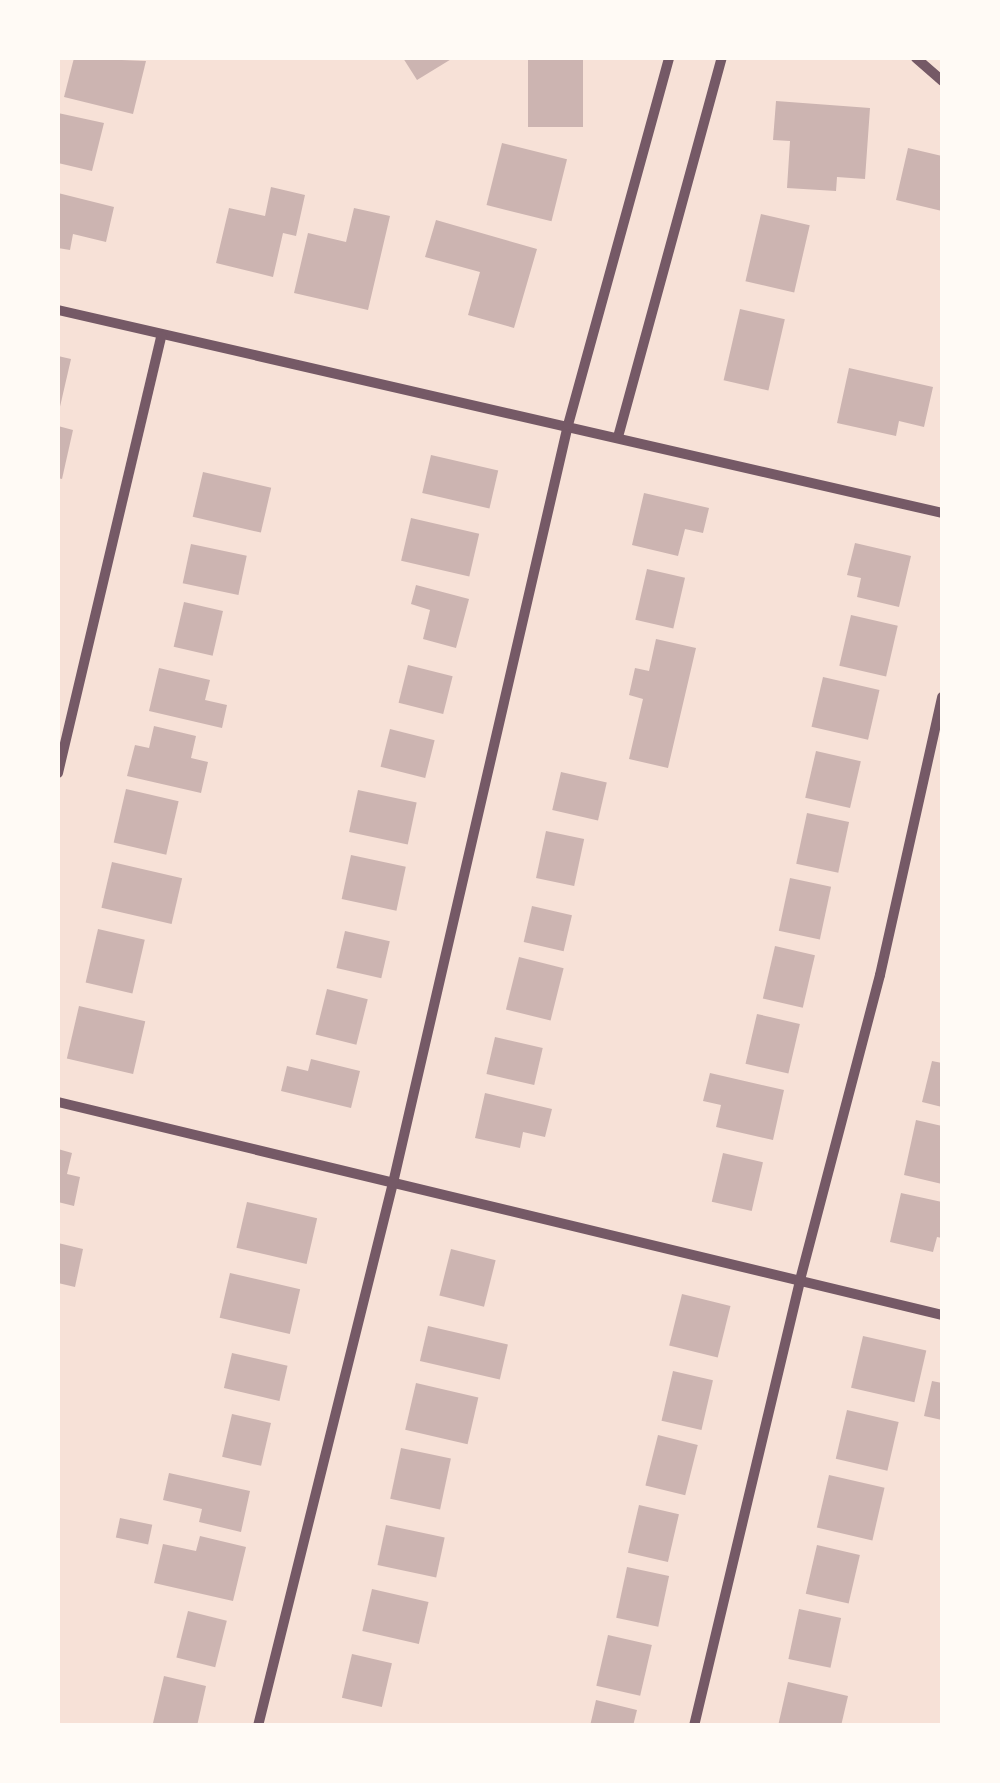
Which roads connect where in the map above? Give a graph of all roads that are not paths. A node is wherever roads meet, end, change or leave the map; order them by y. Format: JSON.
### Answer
{"nodes":[{"id":1,"x":669,"y":58,"type":"edge"},
{"id":2,"x":722,"y":58,"type":"edge"},
{"id":3,"x":916,"y":58,"type":"edge"},
{"id":4,"x":942,"y":82,"type":"edge"},
{"id":5,"x":58,"y":310,"type":"edge"},
{"id":6,"x":162,"y":336,"type":"junction"},
{"id":7,"x":568,"y":425,"type":"junction"},
{"id":8,"x":618,"y":437,"type":"junction"},
{"id":9,"x":942,"y":513,"type":"edge"},
{"id":10,"x":942,"y":697,"type":"edge"},
{"id":11,"x":58,"y":773,"type":"edge"},
{"id":12,"x":58,"y":1102,"type":"edge"},
{"id":13,"x":393,"y":1183,"type":"junction"},
{"id":14,"x":800,"y":1280,"type":"junction"},
{"id":15,"x":942,"y":1315,"type":"edge"},
{"id":16,"x":258,"y":1726,"type":"edge"},
{"id":17,"x":694,"y":1726,"type":"edge"}],
"edges":[{"from":1,"to":7,"type":"street"},
{"from":2,"to":8,"type":"street"},
{"from":3,"to":4,"type":"street"},
{"from":5,"to":6,"type":"street"},
{"from":6,"to":7,"type":"street"},
{"from":6,"to":11,"type":"street"},
{"from":7,"to":8,"type":"street"},
{"from":7,"to":13,"type":"street"},
{"from":8,"to":9,"type":"street"},
{"from":10,"to":14,"type":"street"},
{"from":12,"to":13,"type":"street"},
{"from":13,"to":14,"type":"street"},
{"from":13,"to":16,"type":"street"},
{"from":14,"to":15,"type":"street"},
{"from":14,"to":17,"type":"street"}]}
